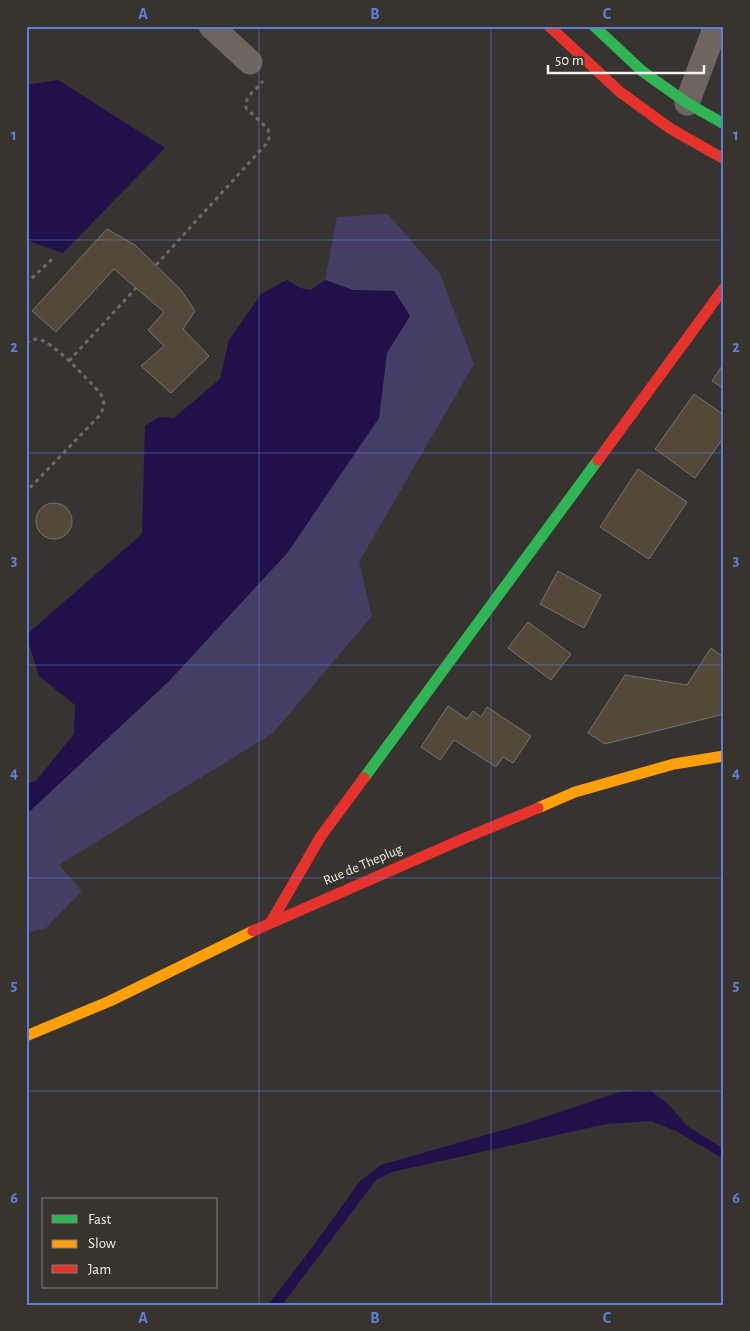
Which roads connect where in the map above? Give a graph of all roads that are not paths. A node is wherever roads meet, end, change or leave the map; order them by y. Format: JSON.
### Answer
{"nodes":[{"id":1,"x":210,"y":26,"type":"edge"},
{"id":2,"x":549,"y":26,"type":"edge"},
{"id":3,"x":594,"y":26,"type":"edge"},
{"id":4,"x":716,"y":26,"type":"edge"},
{"id":5,"x":250,"y":62,"type":"road end"},
{"id":6,"x":687,"y":103,"type":"junction"},
{"id":7,"x":724,"y":124,"type":"edge"},
{"id":8,"x":724,"y":158,"type":"edge"},
{"id":9,"x":724,"y":288,"type":"edge"},
{"id":10,"x":724,"y":756,"type":"edge"},
{"id":11,"x":271,"y":922,"type":"junction"},
{"id":12,"x":26,"y":1036,"type":"edge"}],
"edges":[{"from":1,"to":5,"type":"street"},
{"from":2,"to":8,"type":"street"},
{"from":3,"to":6,"type":"street"},
{"from":4,"to":6,"type":"street"},
{"from":6,"to":7,"type":"street"},
{"from":9,"to":11,"type":"street"},
{"from":10,"to":11,"type":"street","name":"Rue de Theplug"},
{"from":11,"to":12,"type":"street","name":"Rue de Theplug"}]}
